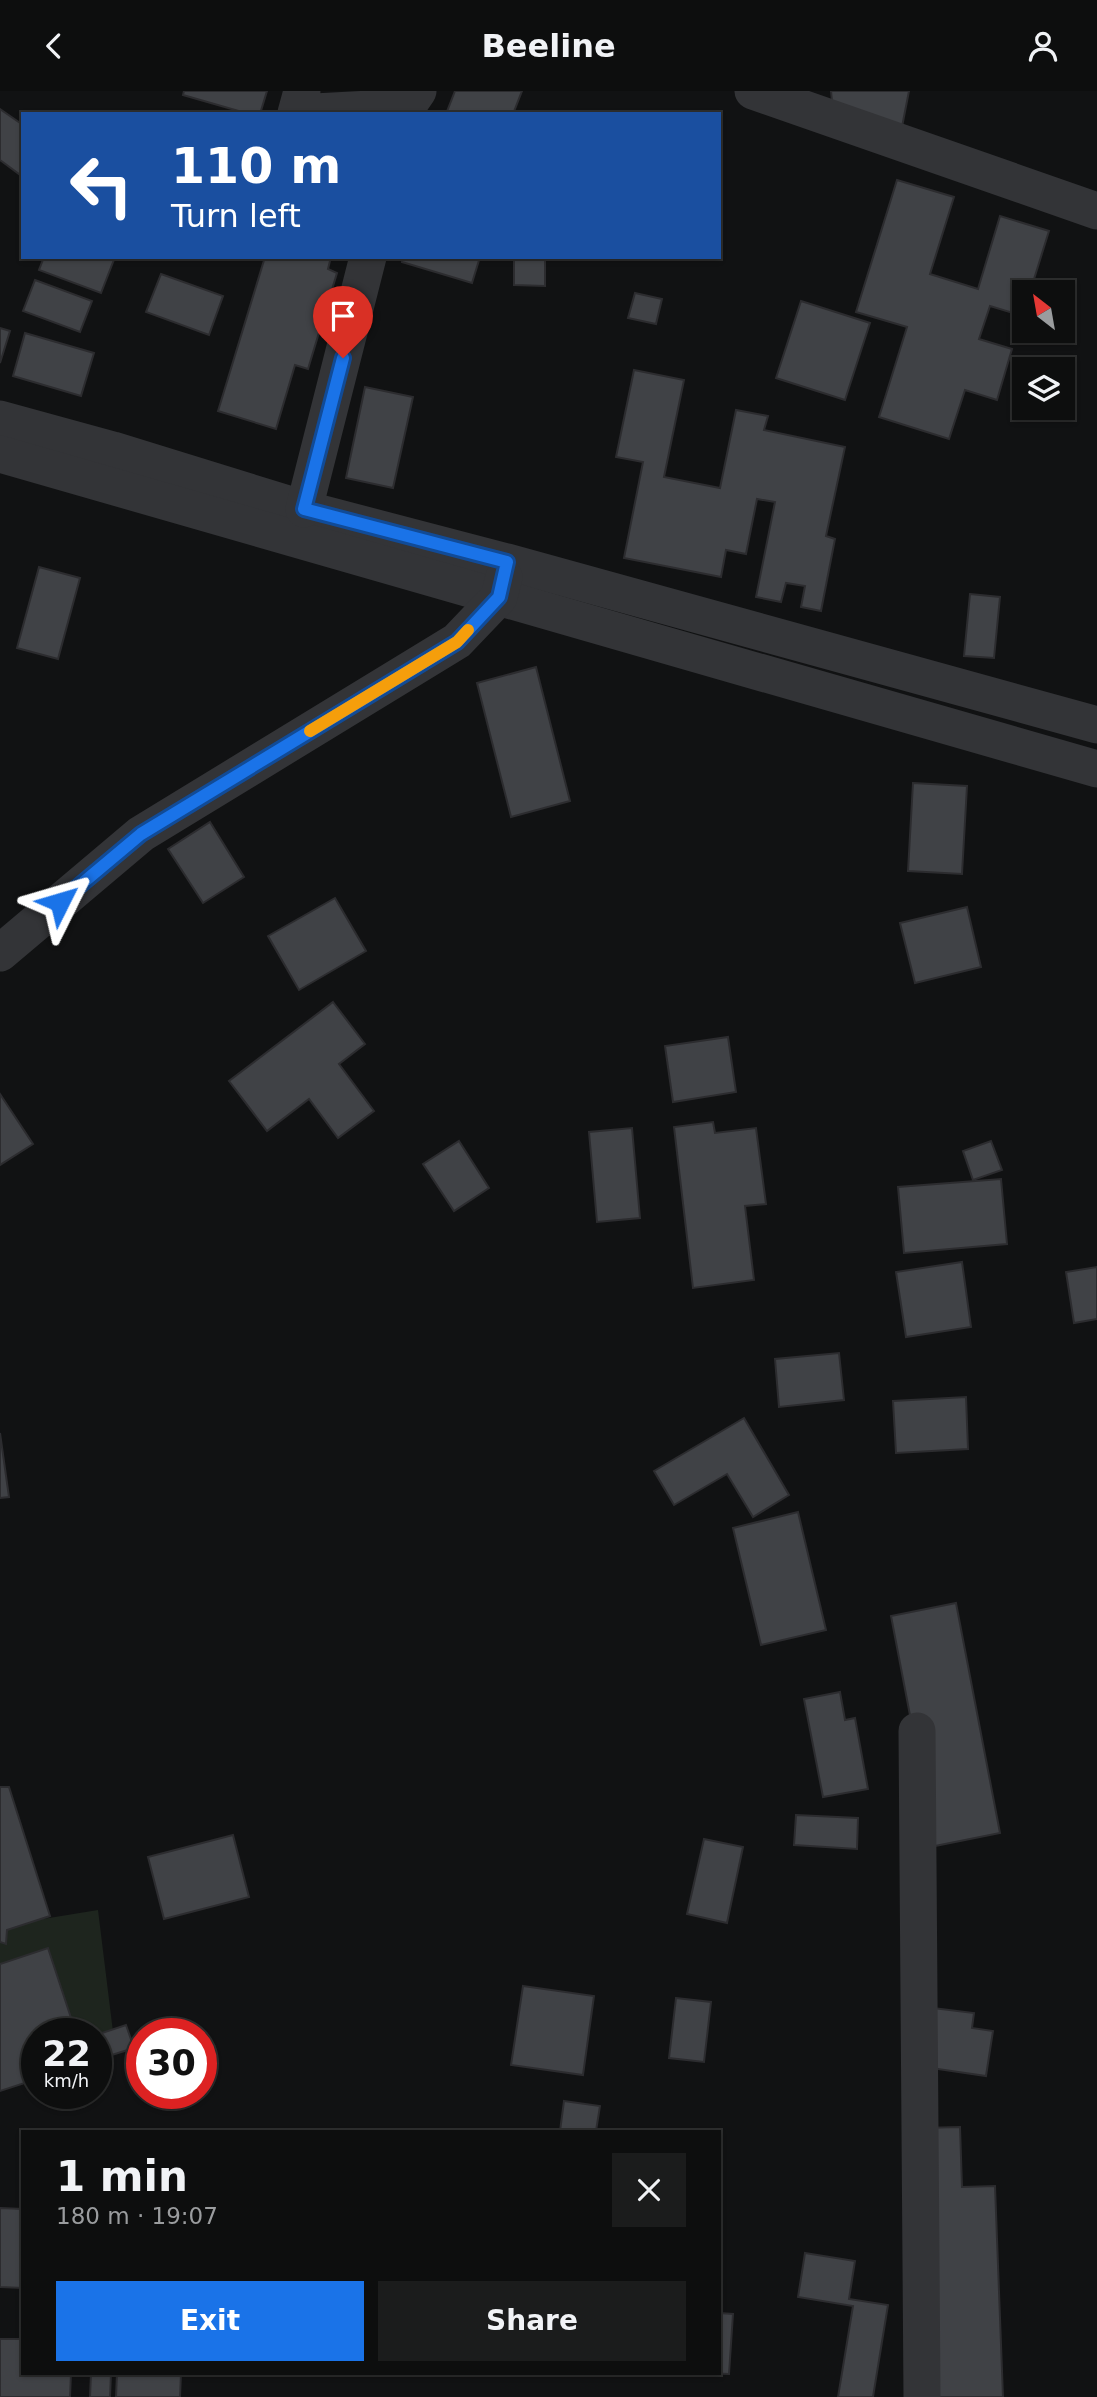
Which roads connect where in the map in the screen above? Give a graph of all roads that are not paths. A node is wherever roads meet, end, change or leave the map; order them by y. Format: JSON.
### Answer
{"nodes":[{"id":1,"x":302,"y":91,"type":"edge"},
{"id":2,"x":753,"y":91,"type":"edge"},
{"id":3,"x":410,"y":104,"type":"edge"},
{"id":4,"x":296,"y":112,"type":"edge"},
{"id":5,"x":309,"y":112,"type":"edge"},
{"id":6,"x":1097,"y":211,"type":"edge"},
{"id":7,"x":367,"y":259,"type":"edge"},
{"id":8,"x":0,"y":419,"type":"edge"},
{"id":9,"x":0,"y":454,"type":"edge"},
{"id":10,"x":304,"y":509,"type":"junction"},
{"id":11,"x":503,"y":579,"type":"junction"},
{"id":12,"x":1097,"y":725,"type":"edge"},
{"id":13,"x":1097,"y":769,"type":"edge"},
{"id":14,"x":0,"y":953,"type":"edge"},
{"id":15,"x":917,"y":1731,"type":"dead end"},
{"id":16,"x":922,"y":2397,"type":"edge"}],
"edges":[{"from":1,"to":4,"type":"street"},
{"from":2,"to":6,"type":"street"},
{"from":3,"to":5,"type":"street"},
{"from":7,"to":10,"type":"street"},
{"from":8,"to":10,"type":"street"},
{"from":9,"to":11,"type":"street"},
{"from":10,"to":11,"type":"street"},
{"from":11,"to":12,"type":"street"},
{"from":11,"to":13,"type":"street"},
{"from":11,"to":14,"type":"street"},
{"from":15,"to":16,"type":"street"}]}
